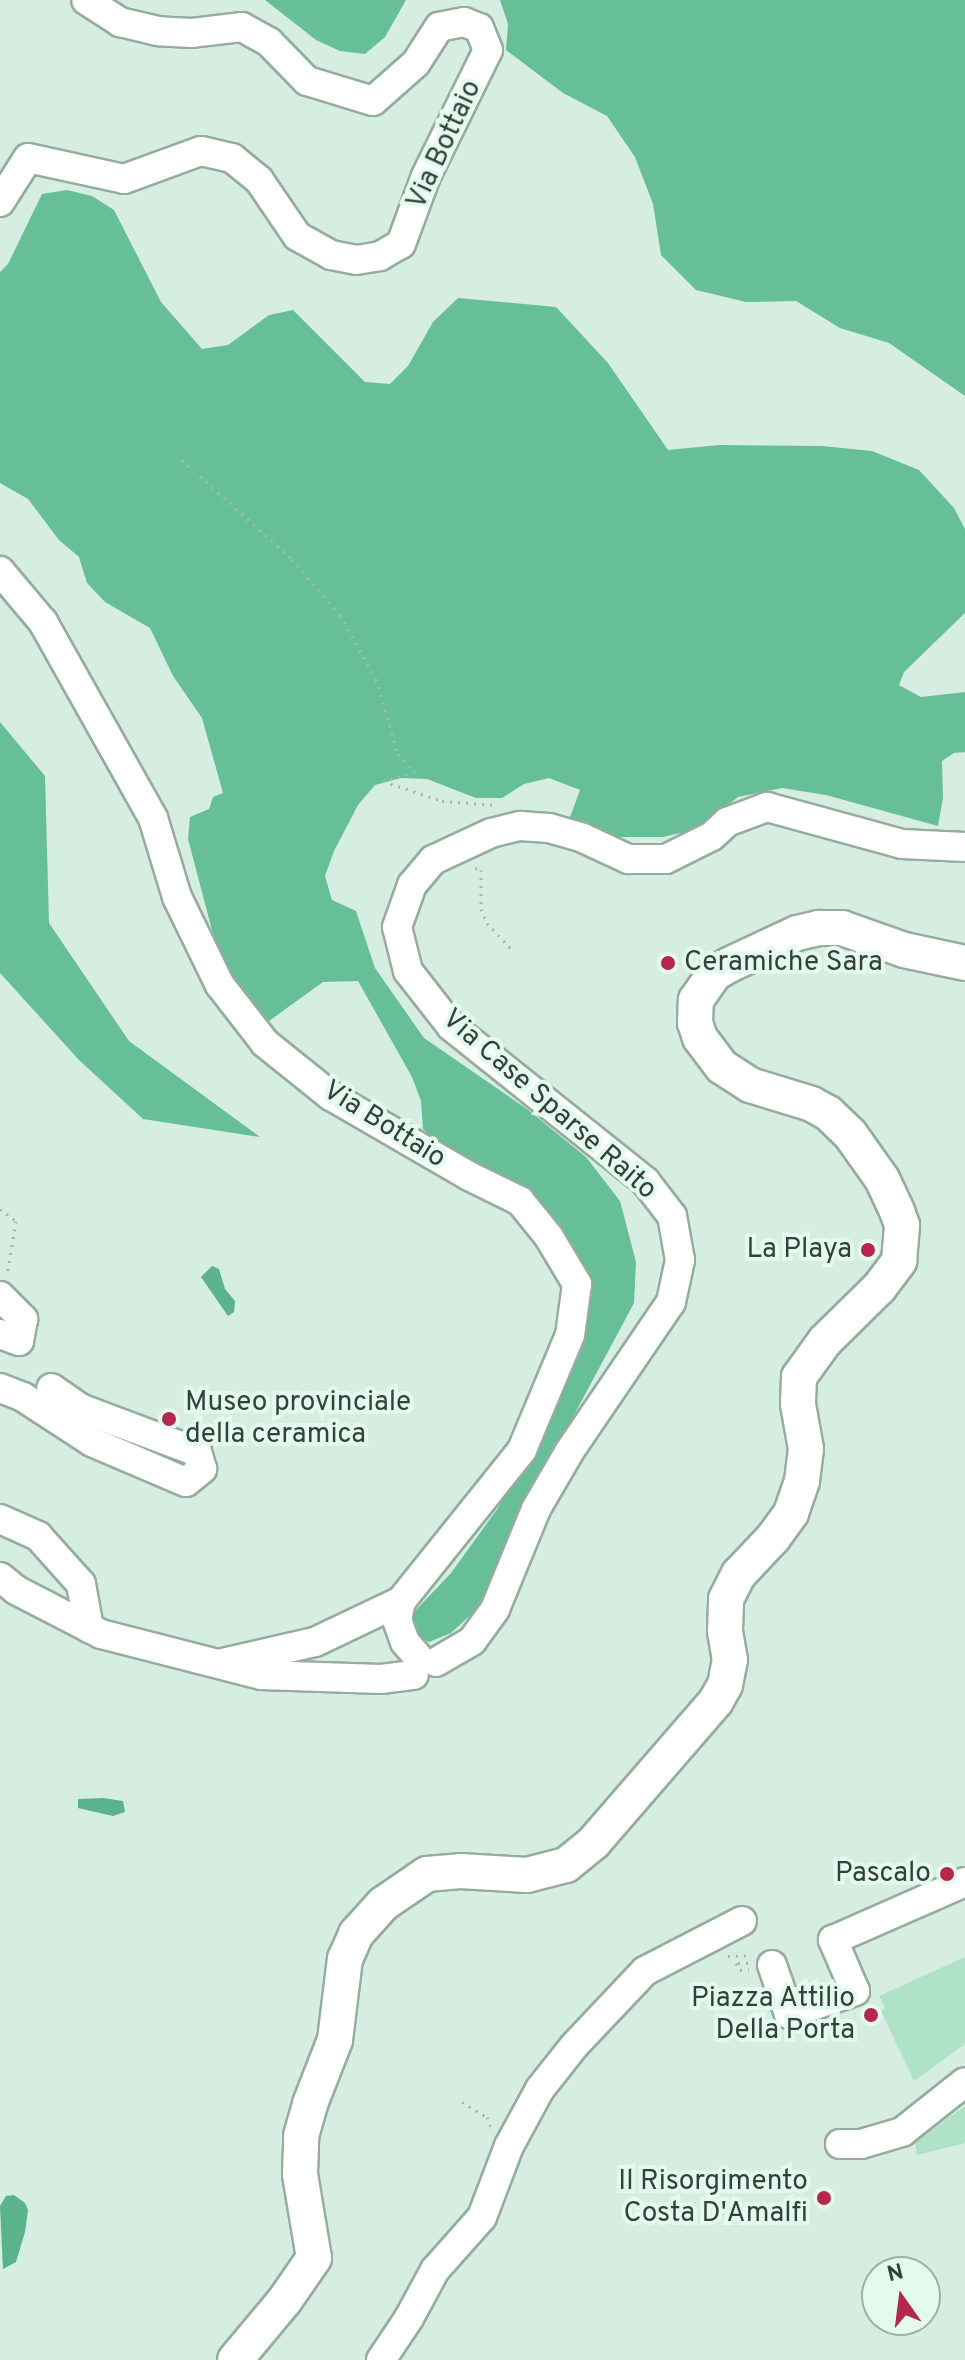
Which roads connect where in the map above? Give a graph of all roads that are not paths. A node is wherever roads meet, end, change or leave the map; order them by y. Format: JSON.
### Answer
{"nodes":[{"id":1,"x":86,"y":0,"type":"edge"},
{"id":2,"x":0,"y":202,"type":"edge"},
{"id":3,"x":0,"y":571,"type":"edge"},
{"id":4,"x":965,"y":847,"type":"edge"},
{"id":5,"x":965,"y":963,"type":"edge"},
{"id":6,"x":0,"y":1296,"type":"edge"},
{"id":7,"x":0,"y":1334,"type":"edge"},
{"id":8,"x":0,"y":1388,"type":"edge"},
{"id":9,"x":51,"y":1388,"type":"dead end"},
{"id":10,"x":0,"y":1519,"type":"edge"},
{"id":11,"x":0,"y":1577,"type":"edge"},
{"id":12,"x":401,"y":1601,"type":"junction"},
{"id":13,"x":89,"y":1628,"type":"junction"},
{"id":14,"x":223,"y":1663,"type":"junction"},
{"id":15,"x":423,"y":1665,"type":"junction"},
{"id":16,"x":965,"y":1882,"type":"edge"},
{"id":17,"x":742,"y":1921,"type":"dead end"},
{"id":18,"x":772,"y":1965,"type":"road end"},
{"id":19,"x":965,"y":2082,"type":"edge"},
{"id":20,"x":840,"y":2144,"type":"dead end"},
{"id":21,"x":235,"y":2360,"type":"edge"},
{"id":22,"x":381,"y":2360,"type":"edge"}],
"edges":[{"from":1,"to":2,"type":"street","name":"Via Bottaio"},
{"from":3,"to":12,"type":"street","name":"Via Bottaio"},
{"from":4,"to":15,"type":"street","name":"Via Case Sparse Raito"},
{"from":5,"to":21,"type":"main road"},
{"from":6,"to":7,"type":"street"},
{"from":8,"to":9,"type":"street"},
{"from":10,"to":13,"type":"street"},
{"from":11,"to":13,"type":"street","name":"Via Case Sparse Raito"},
{"from":12,"to":14,"type":"street"},
{"from":12,"to":15,"type":"street"},
{"from":13,"to":14,"type":"street","name":"Via Case Sparse Raito"},
{"from":14,"to":15,"type":"street","name":"Via Case Sparse Raito"},
{"from":16,"to":18,"type":"street"},
{"from":17,"to":22,"type":"street"},
{"from":19,"to":20,"type":"street"}]}
